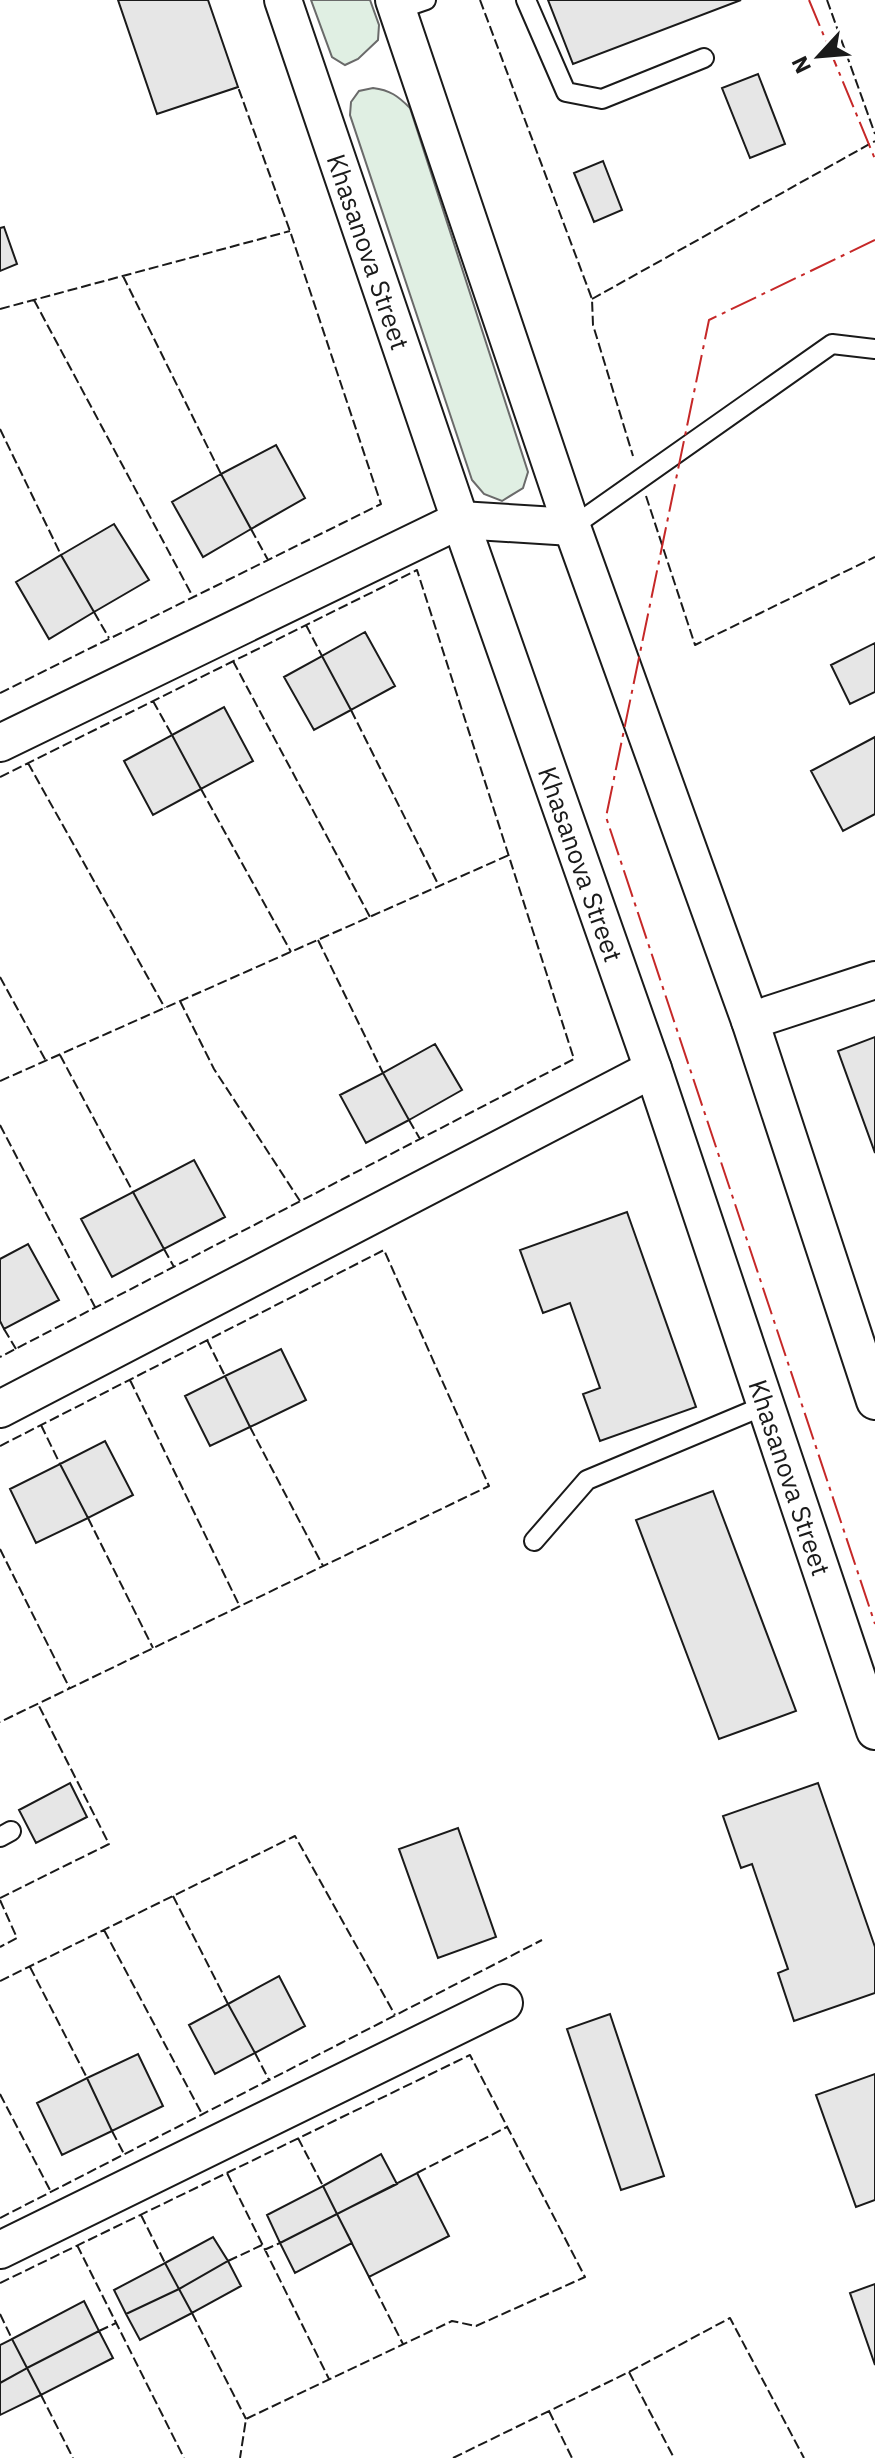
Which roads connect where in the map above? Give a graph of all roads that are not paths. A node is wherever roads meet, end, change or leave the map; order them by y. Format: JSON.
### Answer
{"nodes":[{"id":1,"x":283,"y":0,"type":"edge"},
{"id":2,"x":526,"y":0,"type":"edge"},
{"id":3,"x":406,"y":3,"type":"edge"},
{"id":4,"x":704,"y":58,"type":"dead end"},
{"id":5,"x":875,"y":349,"type":"edge"},
{"id":6,"x":460,"y":520,"type":"junction"},
{"id":7,"x":572,"y":527,"type":"junction"},
{"id":8,"x":0,"y":743,"type":"edge"},
{"id":9,"x":875,"y":980,"type":"edge"},
{"id":10,"x":750,"y":1021,"type":"junction"},
{"id":11,"x":653,"y":1069,"type":"junction"},
{"id":12,"x":875,"y":1401,"type":"edge"},
{"id":13,"x":766,"y":1405,"type":"junction"},
{"id":14,"x":0,"y":1409,"type":"edge"},
{"id":15,"x":534,"y":1541,"type":"dead end"},
{"id":16,"x":875,"y":1731,"type":"edge"},
{"id":17,"x":504,"y":2003,"type":"dead end"},
{"id":18,"x":0,"y":2250,"type":"edge"}],
"edges":[{"from":1,"to":6,"type":"street","name":"Khasanova Street"},
{"from":2,"to":4,"type":"lane"},
{"from":3,"to":7,"type":"street"},
{"from":5,"to":7,"type":"lane"},
{"from":6,"to":7,"type":"street"},
{"from":6,"to":8,"type":"street"},
{"from":6,"to":11,"type":"street","name":"Khasanova Street"},
{"from":7,"to":10,"type":"street"},
{"from":9,"to":10,"type":"street"},
{"from":10,"to":12,"type":"street"},
{"from":11,"to":13,"type":"street","name":"Khasanova Street"},
{"from":11,"to":14,"type":"street"},
{"from":13,"to":15,"type":"lane"},
{"from":13,"to":16,"type":"street","name":"Khasanova Street"},
{"from":17,"to":18,"type":"street"}]}
